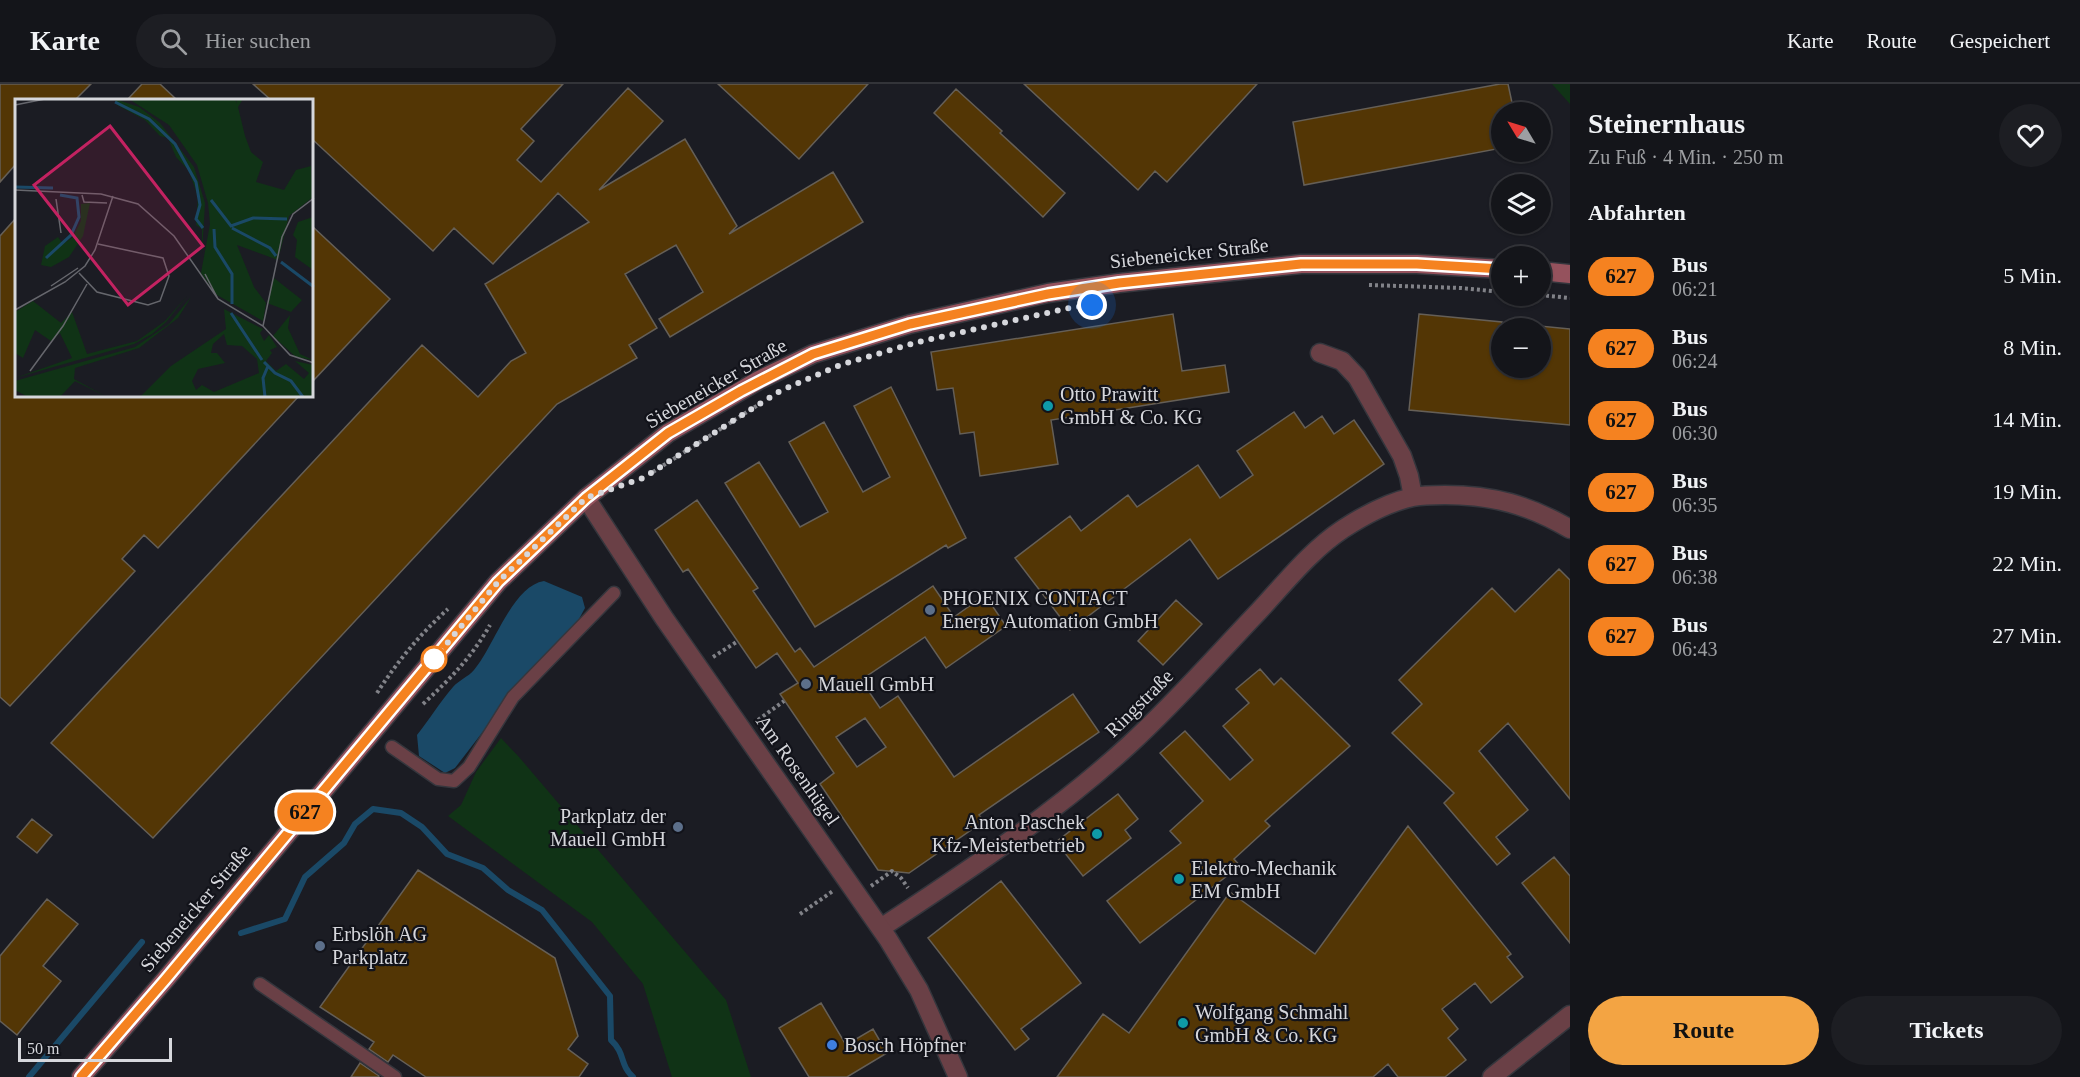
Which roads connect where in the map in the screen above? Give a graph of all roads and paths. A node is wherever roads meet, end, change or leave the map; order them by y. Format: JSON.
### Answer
{"nodes":[{"id":1,"x":1491,"y":268,"type":"edge"},
{"id":2,"x":1551,"y":272,"type":"edge"},
{"id":3,"x":1570,"y":274,"type":"edge"},
{"id":4,"x":1359,"y":285,"type":"dead end"},
{"id":5,"x":1491,"y":291,"type":"edge"},
{"id":6,"x":1551,"y":296,"type":"edge"},
{"id":7,"x":1570,"y":298,"type":"edge"},
{"id":8,"x":1320,"y":353,"type":"dead end"},
{"id":9,"x":761,"y":403,"type":"dead end"},
{"id":10,"x":643,"y":478,"type":"dead end"},
{"id":11,"x":1413,"y":497,"type":"junction"},
{"id":12,"x":586,"y":498,"type":"junction"},
{"id":13,"x":1570,"y":529,"type":"edge"},
{"id":14,"x":614,"y":593,"type":"dead end"},
{"id":15,"x":450,"y":608,"type":"dead end"},
{"id":16,"x":490,"y":625,"type":"dead end"},
{"id":17,"x":738,"y":641,"type":"dead end"},
{"id":18,"x":699,"y":667,"type":"junction"},
{"id":19,"x":376,"y":693,"type":"dead end"},
{"id":20,"x":784,"y":701,"type":"dead end"},
{"id":21,"x":416,"y":712,"type":"dead end"},
{"id":22,"x":743,"y":730,"type":"junction"},
{"id":23,"x":392,"y":747,"type":"dead end"},
{"id":24,"x":847,"y":881,"type":"junction"},
{"id":25,"x":858,"y":896,"type":"junction"},
{"id":26,"x":918,"y":904,"type":"junction"},
{"id":27,"x":800,"y":914,"type":"dead end"},
{"id":28,"x":881,"y":928,"type":"junction"},
{"id":29,"x":260,"y":984,"type":"dead end"},
{"id":30,"x":1570,"y":1015,"type":"edge"},
{"id":31,"x":81,"y":1077,"type":"edge"},
{"id":32,"x":395,"y":1077,"type":"edge"},
{"id":33,"x":958,"y":1077,"type":"edge"},
{"id":34,"x":1492,"y":1077,"type":"edge"}],
"edges":[{"from":1,"to":12,"type":"main road","name":"Siebeneicker Straße"},
{"from":2,"to":3,"type":"main road"},
{"from":4,"to":5,"type":"path"},
{"from":6,"to":7,"type":"path"},
{"from":8,"to":11,"type":"street"},
{"from":9,"to":10,"type":"path"},
{"from":11,"to":13,"type":"street","name":"Ringstraße"},
{"from":11,"to":26,"type":"street","name":"Ringstraße"},
{"from":12,"to":18,"type":"street","name":"Am Rosenhügel"},
{"from":12,"to":31,"type":"main road","name":"Siebeneicker Straße"},
{"from":14,"to":23,"type":"lane"},
{"from":15,"to":19,"type":"path"},
{"from":16,"to":21,"type":"path"},
{"from":17,"to":18,"type":"path"},
{"from":18,"to":22,"type":"street","name":"Am Rosenhügel"},
{"from":20,"to":22,"type":"path"},
{"from":22,"to":24,"type":"street","name":"Am Rosenhügel"},
{"from":24,"to":25,"type":"street","name":"Am Rosenhügel"},
{"from":24,"to":27,"type":"path"},
{"from":25,"to":26,"type":"path"},
{"from":25,"to":28,"type":"street","name":"Am Rosenhügel"},
{"from":26,"to":28,"type":"street","name":"Ringstraße"},
{"from":28,"to":33,"type":"street","name":"Am Rosenhügel"},
{"from":29,"to":32,"type":"lane"},
{"from":30,"to":34,"type":"street"}]}
